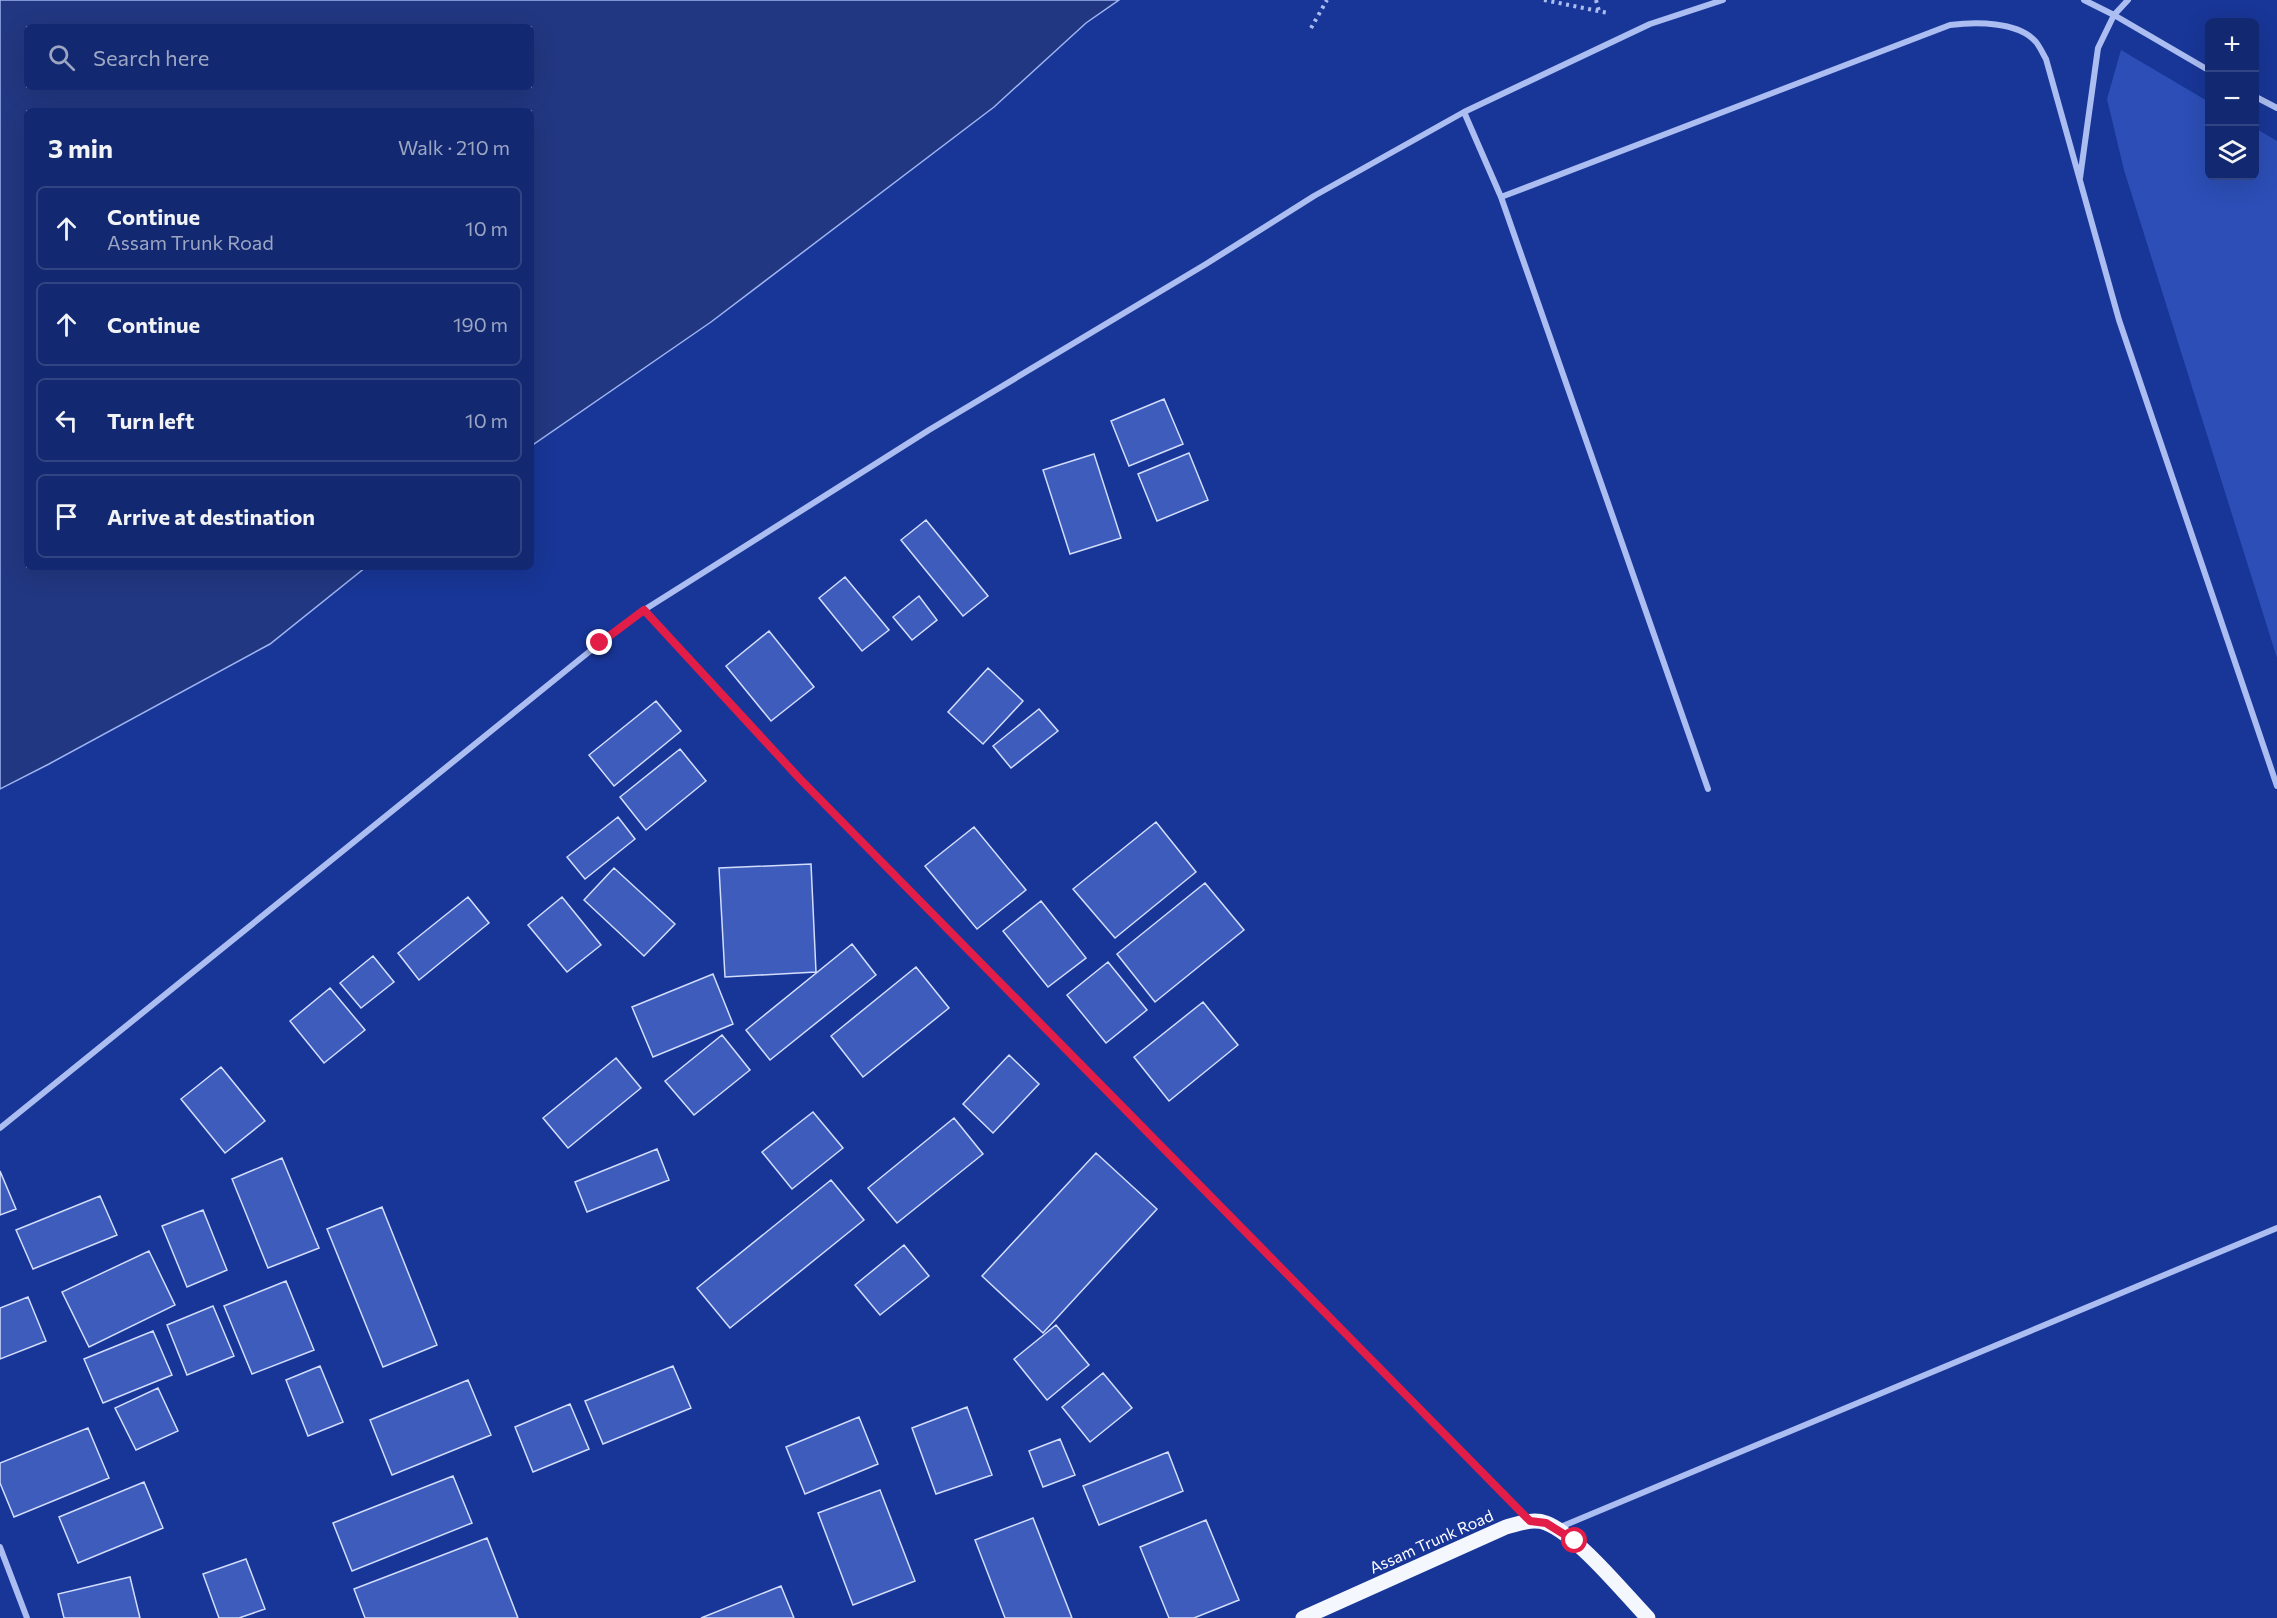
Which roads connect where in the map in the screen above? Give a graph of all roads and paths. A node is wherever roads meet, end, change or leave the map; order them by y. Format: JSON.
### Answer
{"nodes":[{"id":1,"x":1327,"y":0,"type":"edge"},
{"id":2,"x":1544,"y":0,"type":"edge"},
{"id":3,"x":1596,"y":0,"type":"edge"},
{"id":4,"x":1723,"y":0,"type":"edge"},
{"id":5,"x":2084,"y":0,"type":"edge"},
{"id":6,"x":2128,"y":0,"type":"edge"},
{"id":7,"x":1599,"y":11,"type":"junction"},
{"id":8,"x":2114,"y":15,"type":"junction"},
{"id":9,"x":1650,"y":24,"type":"junction"},
{"id":10,"x":1311,"y":28,"type":"dead end"},
{"id":11,"x":2205,"y":68,"type":"edge"},
{"id":12,"x":2259,"y":99,"type":"edge"},
{"id":13,"x":2277,"y":108,"type":"edge"},
{"id":14,"x":1464,"y":112,"type":"junction"},
{"id":15,"x":2079,"y":182,"type":"junction"},
{"id":16,"x":1501,"y":197,"type":"junction"},
{"id":17,"x":644,"y":610,"type":"junction"},
{"id":18,"x":2277,"y":786,"type":"edge"},
{"id":19,"x":1708,"y":789,"type":"dead end"},
{"id":20,"x":0,"y":1128,"type":"edge"},
{"id":21,"x":2277,"y":1228,"type":"edge"},
{"id":22,"x":1530,"y":1521,"type":"junction"},
{"id":23,"x":1557,"y":1529,"type":"junction"},
{"id":24,"x":0,"y":1547,"type":"edge"},
{"id":25,"x":27,"y":1618,"type":"edge"},
{"id":26,"x":1303,"y":1618,"type":"edge"},
{"id":27,"x":1648,"y":1618,"type":"edge"}],
"edges":[{"from":1,"to":10,"type":"path"},
{"from":2,"to":7,"type":"path"},
{"from":3,"to":7,"type":"path"},
{"from":4,"to":9,"type":"street"},
{"from":5,"to":8,"type":"street"},
{"from":6,"to":8,"type":"street"},
{"from":7,"to":9,"type":"path"},
{"from":8,"to":11,"type":"street"},
{"from":8,"to":15,"type":"street"},
{"from":9,"to":14,"type":"street"},
{"from":12,"to":13,"type":"street"},
{"from":14,"to":16,"type":"street"},
{"from":14,"to":17,"type":"street"},
{"from":15,"to":16,"type":"street"},
{"from":15,"to":18,"type":"street"},
{"from":16,"to":19,"type":"street"},
{"from":17,"to":20,"type":"street"},
{"from":17,"to":22,"type":"street"},
{"from":21,"to":23,"type":"street"},
{"from":22,"to":23,"type":"main road"},
{"from":22,"to":26,"type":"main road","name":"Assam Trunk Road"},
{"from":23,"to":27,"type":"main road"},
{"from":24,"to":25,"type":"street"}]}
